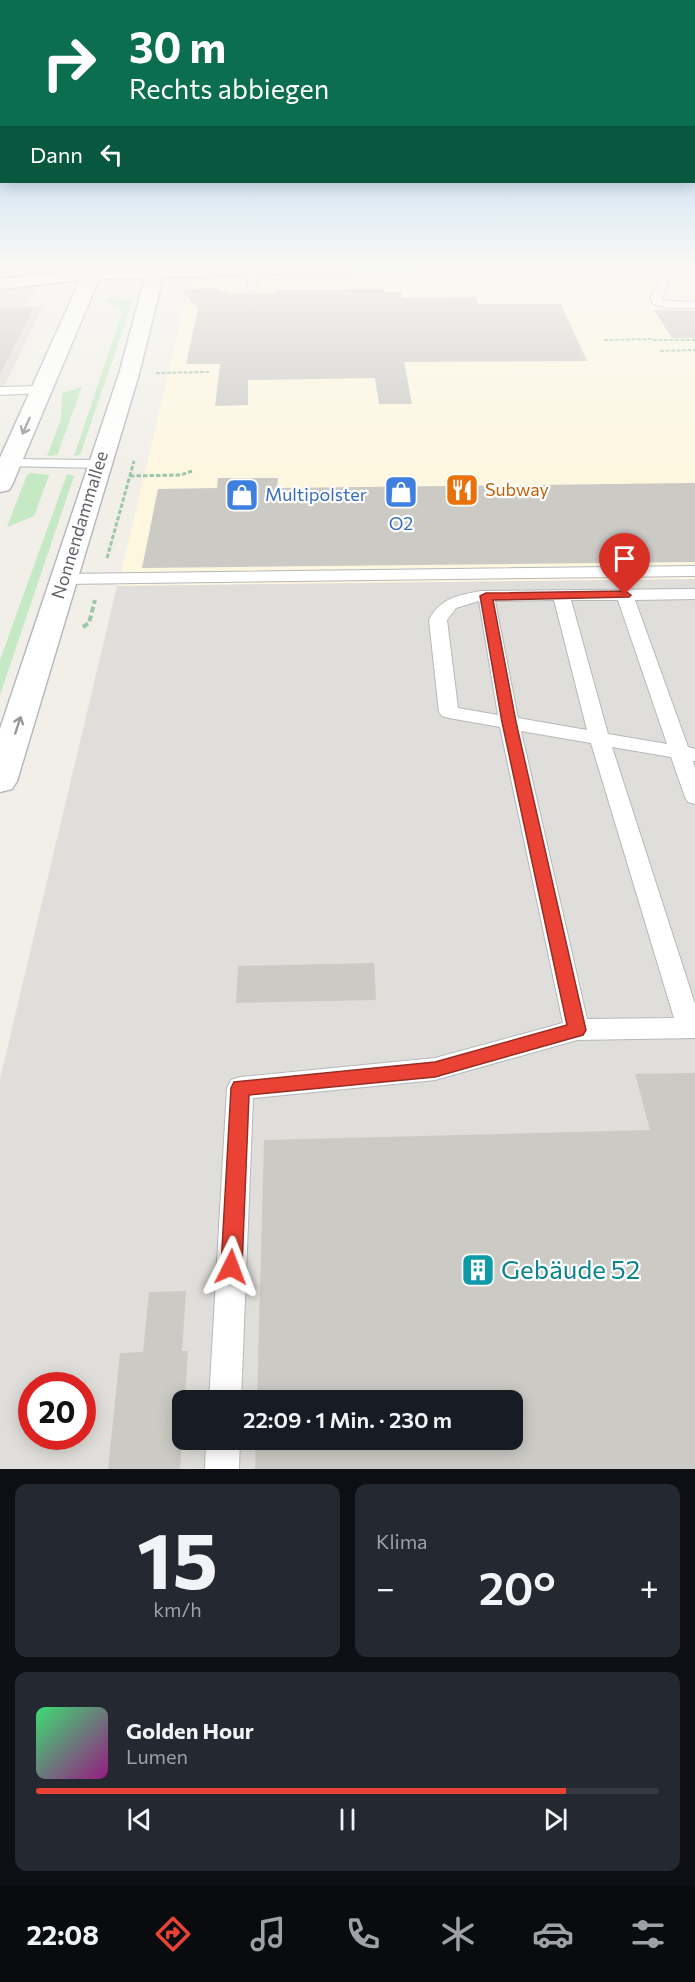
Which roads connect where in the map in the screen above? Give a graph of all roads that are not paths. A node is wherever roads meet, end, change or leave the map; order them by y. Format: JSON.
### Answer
{"nodes":[{"id":1,"x":65,"y":336,"type":"edge"},
{"id":2,"x":131,"y":336,"type":"edge"},
{"id":3,"x":41,"y":390,"type":"junction"},
{"id":4,"x":0,"y":391,"type":"edge"},
{"id":5,"x":10,"y":463,"type":"junction"},
{"id":6,"x":99,"y":464,"type":"junction"},
{"id":7,"x":0,"y":485,"type":"edge"},
{"id":8,"x":695,"y":571,"type":"edge"},
{"id":9,"x":64,"y":579,"type":"junction"},
{"id":10,"x":695,"y":594,"type":"edge"},
{"id":11,"x":625,"y":595,"type":"junction"},
{"id":12,"x":486,"y":596,"type":"junction"},
{"id":13,"x":561,"y":596,"type":"junction"},
{"id":14,"x":509,"y":722,"type":"junction"},
{"id":15,"x":599,"y":738,"type":"junction"},
{"id":16,"x":687,"y":754,"type":"edge"},
{"id":17,"x":0,"y":781,"type":"edge"},
{"id":18,"x":695,"y":797,"type":"edge"},
{"id":19,"x":693,"y":1028,"type":"edge"},
{"id":20,"x":577,"y":1030,"type":"junction"},
{"id":21,"x":226,"y":1390,"type":"edge"},
{"id":22,"x":223,"y":1450,"type":"edge"},
{"id":23,"x":222,"y":1469,"type":"edge"}],
"edges":[{"from":1,"to":3,"type":"main road"},
{"from":2,"to":6,"type":"main road","name":"Nonnendammallee"},
{"from":3,"to":4,"type":"lane"},
{"from":3,"to":5,"type":"main road","one_way":true},
{"from":5,"to":6,"type":"lane"},
{"from":5,"to":7,"type":"main road"},
{"from":6,"to":9,"type":"main road","name":"Nonnendammallee"},
{"from":8,"to":9,"type":"lane"},
{"from":17,"to":9,"type":"main road","name":"Nonnendammallee","one_way":true},
{"from":10,"to":11,"type":"lane"},
{"from":11,"to":13,"type":"lane"},
{"from":11,"to":16,"type":"lane"},
{"from":12,"to":13,"type":"lane"},
{"from":12,"to":14,"type":"lane"},
{"from":12,"to":14,"type":"lane"},
{"from":13,"to":15,"type":"lane"},
{"from":14,"to":15,"type":"lane"},
{"from":14,"to":20,"type":"lane"},
{"from":15,"to":16,"type":"lane"},
{"from":15,"to":19,"type":"lane"},
{"from":16,"to":18,"type":"lane"},
{"from":19,"to":20,"type":"lane"},
{"from":20,"to":21,"type":"lane"},
{"from":22,"to":23,"type":"lane"}]}
